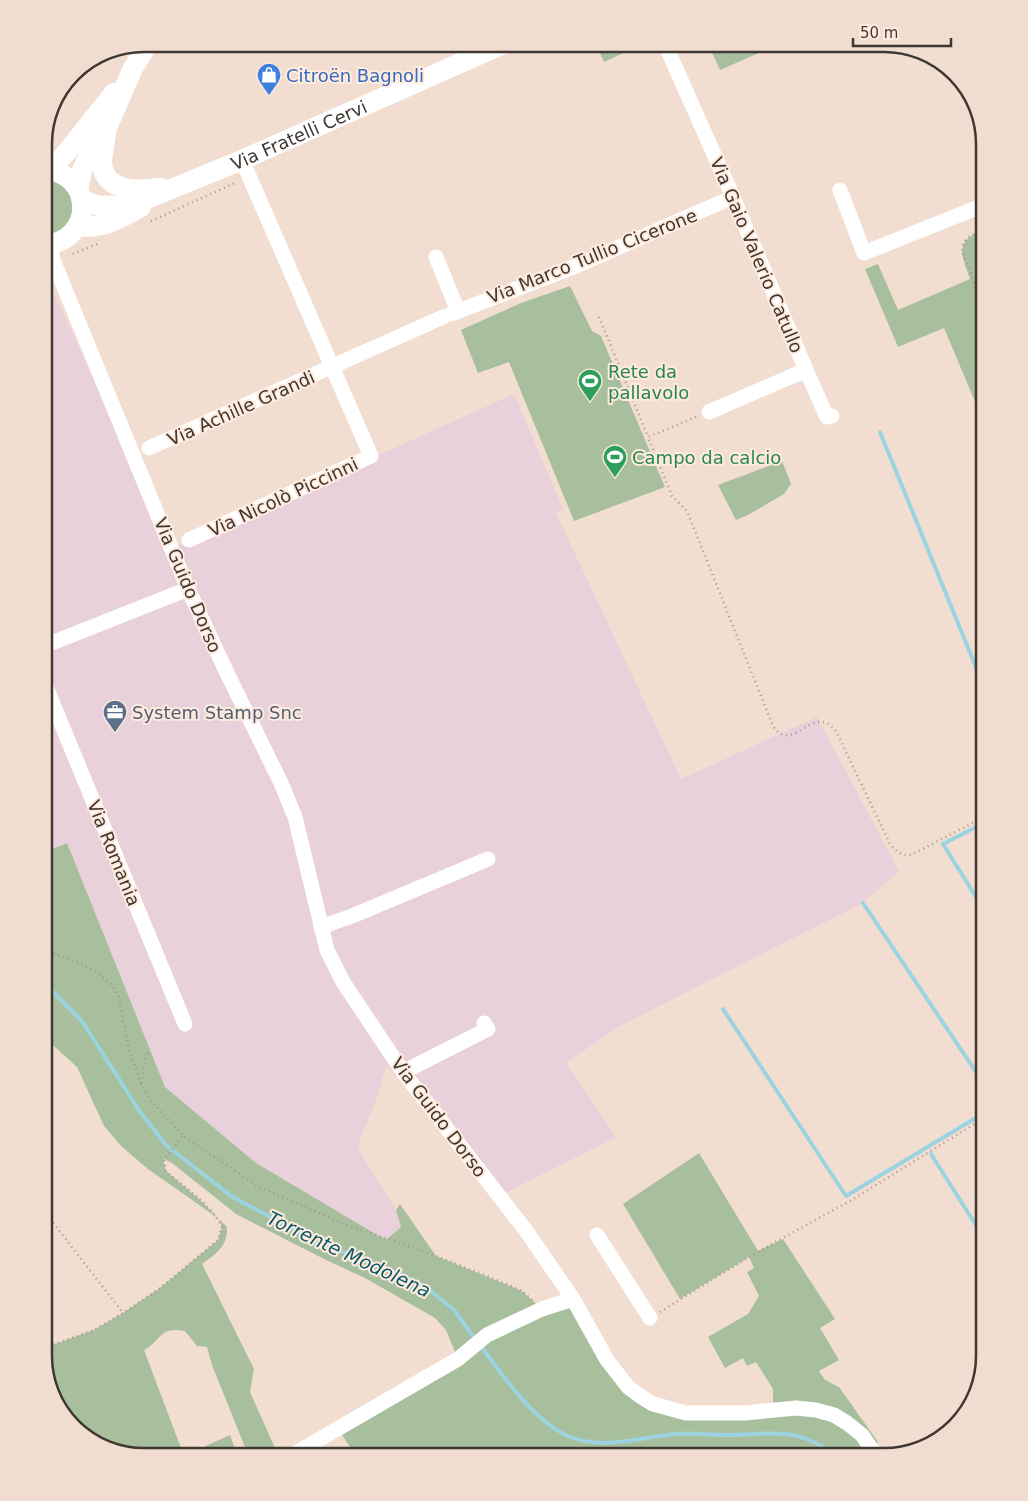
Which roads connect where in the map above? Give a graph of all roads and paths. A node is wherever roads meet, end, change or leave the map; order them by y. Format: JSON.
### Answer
{"nodes":[{"id":1,"x":143,"y":52,"type":"edge"},
{"id":2,"x":484,"y":52,"type":"edge"},
{"id":3,"x":668,"y":53,"type":"edge"},
{"id":4,"x":133,"y":68,"type":"junction"},
{"id":5,"x":107,"y":128,"type":"junction"},
{"id":6,"x":242,"y":160,"type":"junction"},
{"id":7,"x":53,"y":165,"type":"edge"},
{"id":8,"x":53,"y":172,"type":"edge"},
{"id":9,"x":176,"y":186,"type":"junction"},
{"id":10,"x":840,"y":190,"type":"dead end"},
{"id":11,"x":80,"y":195,"type":"junction"},
{"id":12,"x":734,"y":197,"type":"junction"},
{"id":13,"x":976,"y":208,"type":"edge"},
{"id":14,"x":78,"y":226,"type":"junction"},
{"id":15,"x":976,"y":232,"type":"edge"},
{"id":16,"x":53,"y":244,"type":"edge"},
{"id":17,"x":436,"y":257,"type":"dead end"},
{"id":18,"x":53,"y":260,"type":"edge"},
{"id":19,"x":976,"y":299,"type":"edge"},
{"id":20,"x":450,"y":314,"type":"junction"},
{"id":21,"x":598,"y":317,"type":"dead end"},
{"id":22,"x":333,"y":367,"type":"junction"},
{"id":23,"x":806,"y":370,"type":"junction"},
{"id":24,"x":709,"y":412,"type":"joint"},
{"id":25,"x":832,"y":416,"type":"dead end"},
{"id":26,"x":648,"y":437,"type":"junction"},
{"id":27,"x":149,"y":448,"type":"dead end"},
{"id":28,"x":188,"y":540,"type":"dead end"},
{"id":29,"x":188,"y":588,"type":"junction"},
{"id":30,"x":53,"y":643,"type":"edge"},
{"id":31,"x":53,"y":703,"type":"edge"},
{"id":32,"x":976,"y":821,"type":"edge"},
{"id":33,"x":488,"y":859,"type":"dead end"},
{"id":34,"x":321,"y":926,"type":"junction"},
{"id":35,"x":52,"y":953,"type":"edge"},
{"id":36,"x":484,"y":1023,"type":"dead end"},
{"id":37,"x":185,"y":1024,"type":"dead end"},
{"id":38,"x":148,"y":1052,"type":"dead end"},
{"id":39,"x":403,"y":1072,"type":"junction"},
{"id":40,"x":140,"y":1084,"type":"junction"},
{"id":41,"x":976,"y":1123,"type":"edge"},
{"id":42,"x":183,"y":1136,"type":"junction"},
{"id":43,"x":52,"y":1221,"type":"edge"},
{"id":44,"x":596,"y":1235,"type":"dead end"},
{"id":45,"x":573,"y":1299,"type":"junction"},
{"id":46,"x":542,"y":1309,"type":"junction"},
{"id":47,"x":123,"y":1313,"type":"junction"},
{"id":48,"x":653,"y":1316,"type":"joint"},
{"id":49,"x":52,"y":1345,"type":"edge"},
{"id":50,"x":305,"y":1448,"type":"edge"},
{"id":51,"x":871,"y":1448,"type":"edge"}],
"edges":[{"from":1,"to":4,"type":"main road"},
{"from":2,"to":6,"type":"main road","name":"Via Fratelli Cervi"},
{"from":3,"to":12,"type":"street","name":"Via Gaio Valerio Catullo"},
{"from":4,"to":5,"type":"main road"},
{"from":4,"to":7,"type":"main road"},
{"from":5,"to":9,"type":"main road","name":"Via Fratelli Cervi"},
{"from":5,"to":11,"type":"main road"},
{"from":6,"to":9,"type":"main road","name":"Via Fratelli Cervi"},
{"from":6,"to":22,"type":"street","name":"Via Nicolò Piccinni"},
{"from":8,"to":11,"type":"main road"},
{"from":9,"to":11,"type":"main road","name":"Via Fratelli Cervi"},
{"from":9,"to":14,"type":"main road","name":"Via Fratelli Cervi"},
{"from":10,"to":13,"type":"street"},
{"from":11,"to":14,"type":"main road"},
{"from":12,"to":20,"type":"street","name":"Via Marco Tullio Cicerone"},
{"from":12,"to":23,"type":"street","name":"Via Gaio Valerio Catullo"},
{"from":14,"to":16,"type":"main road"},
{"from":15,"to":19,"type":"path"},
{"from":17,"to":20,"type":"street"},
{"from":18,"to":29,"type":"street","name":"Via Guido Dorso"},
{"from":20,"to":22,"type":"street"},
{"from":21,"to":26,"type":"path"},
{"from":22,"to":27,"type":"street","name":"Via Achille Grandi"},
{"from":22,"to":28,"type":"street","name":"Via Nicolò Piccinni"},
{"from":23,"to":24,"type":"street","name":"Via Gaio Valerio Catullo"},
{"from":23,"to":25,"type":"street"},
{"from":24,"to":26,"type":"path"},
{"from":26,"to":32,"type":"path"},
{"from":29,"to":30,"type":"street"},
{"from":29,"to":34,"type":"street","name":"Via Guido Dorso"},
{"from":31,"to":37,"type":"street","name":"Via Romania"},
{"from":33,"to":34,"type":"street"},
{"from":34,"to":39,"type":"street","name":"Via Guido Dorso"},
{"from":35,"to":40,"type":"path"},
{"from":36,"to":39,"type":"street"},
{"from":38,"to":40,"type":"path"},
{"from":39,"to":45,"type":"street","name":"Via Guido Dorso"},
{"from":40,"to":42,"type":"path"},
{"from":41,"to":48,"type":"path"},
{"from":42,"to":46,"type":"path"},
{"from":42,"to":47,"type":"path"},
{"from":43,"to":47,"type":"path"},
{"from":44,"to":48,"type":"street"},
{"from":45,"to":46,"type":"street"},
{"from":45,"to":51,"type":"street","name":"Via Guido Dorso"},
{"from":46,"to":50,"type":"street"},
{"from":47,"to":49,"type":"path"}]}
